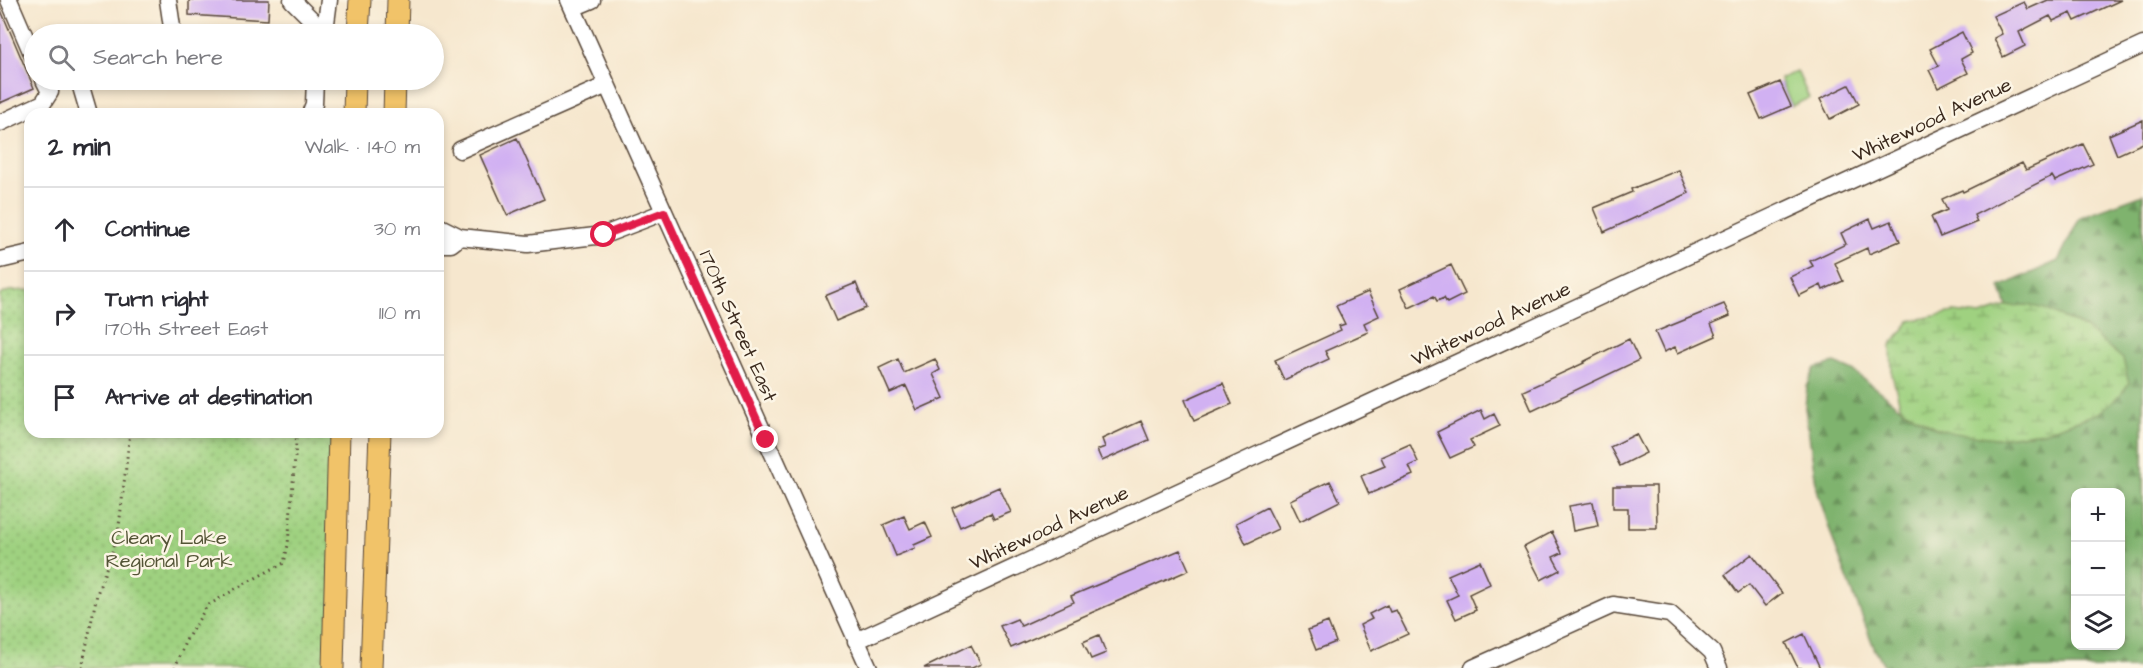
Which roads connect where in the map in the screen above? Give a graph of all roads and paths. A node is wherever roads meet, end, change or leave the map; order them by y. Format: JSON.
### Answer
{"nodes":[{"id":1,"x":9,"y":0,"type":"edge"},
{"id":2,"x":168,"y":0,"type":"edge"},
{"id":3,"x":292,"y":0,"type":"edge"},
{"id":4,"x":328,"y":0,"type":"edge"},
{"id":5,"x":360,"y":0,"type":"edge"},
{"id":6,"x":398,"y":0,"type":"edge"},
{"id":7,"x":592,"y":0,"type":"edge"},
{"id":8,"x":571,"y":4,"type":"edge"},
{"id":9,"x":172,"y":24,"type":"edge"},
{"id":10,"x":311,"y":24,"type":"edge"},
{"id":11,"x":325,"y":24,"type":"edge"},
{"id":12,"x":359,"y":24,"type":"edge"},
{"id":13,"x":397,"y":24,"type":"edge"},
{"id":14,"x":24,"y":35,"type":"edge"},
{"id":15,"x":2143,"y":45,"type":"edge"},
{"id":16,"x":607,"y":85,"type":"junction"},
{"id":17,"x":49,"y":90,"type":"edge"},
{"id":18,"x":81,"y":90,"type":"edge"},
{"id":19,"x":315,"y":90,"type":"edge"},
{"id":20,"x":355,"y":90,"type":"edge"},
{"id":21,"x":395,"y":90,"type":"edge"},
{"id":22,"x":32,"y":108,"type":"edge"},
{"id":23,"x":86,"y":108,"type":"edge"},
{"id":24,"x":312,"y":108,"type":"edge"},
{"id":25,"x":354,"y":108,"type":"edge"},
{"id":26,"x":394,"y":108,"type":"edge"},
{"id":27,"x":24,"y":112,"type":"edge"},
{"id":28,"x":0,"y":123,"type":"edge"},
{"id":29,"x":460,"y":150,"type":"dead end"},
{"id":30,"x":664,"y":212,"type":"junction"},
{"id":31,"x":444,"y":229,"type":"edge"},
{"id":32,"x":460,"y":237,"type":"junction"},
{"id":33,"x":444,"y":244,"type":"edge"},
{"id":34,"x":24,"y":254,"type":"edge"},
{"id":35,"x":0,"y":260,"type":"edge"},
{"id":36,"x":129,"y":438,"type":"edge"},
{"id":37,"x":297,"y":438,"type":"edge"},
{"id":38,"x":339,"y":438,"type":"edge"},
{"id":39,"x":380,"y":438,"type":"edge"},
{"id":40,"x":856,"y":641,"type":"junction"},
{"id":41,"x":82,"y":668,"type":"edge"},
{"id":42,"x":176,"y":668,"type":"edge"},
{"id":43,"x":333,"y":668,"type":"edge"},
{"id":44,"x":371,"y":668,"type":"edge"},
{"id":45,"x":868,"y":668,"type":"edge"},
{"id":46,"x":1473,"y":668,"type":"edge"},
{"id":47,"x":1719,"y":668,"type":"edge"}],
"edges":[{"from":1,"to":14,"type":"street"},
{"from":2,"to":9,"type":"street"},
{"from":3,"to":10,"type":"street"},
{"from":4,"to":11,"type":"street"},
{"from":5,"to":12,"type":"main road"},
{"from":6,"to":13,"type":"main road"},
{"from":7,"to":8,"type":"street"},
{"from":8,"to":16,"type":"street","name":"170th Street East"},
{"from":15,"to":40,"type":"street","name":"Whitewood Avenue"},
{"from":16,"to":29,"type":"street"},
{"from":16,"to":30,"type":"street","name":"170th Street East"},
{"from":17,"to":22,"type":"street"},
{"from":18,"to":23,"type":"street"},
{"from":19,"to":24,"type":"street"},
{"from":20,"to":25,"type":"main road"},
{"from":21,"to":26,"type":"main road"},
{"from":27,"to":28,"type":"street"},
{"from":30,"to":32,"type":"street"},
{"from":30,"to":40,"type":"street","name":"170th Street East"},
{"from":31,"to":32,"type":"street"},
{"from":32,"to":33,"type":"street"},
{"from":34,"to":35,"type":"street"},
{"from":36,"to":41,"type":"path"},
{"from":37,"to":42,"type":"path"},
{"from":38,"to":43,"type":"main road"},
{"from":39,"to":44,"type":"main road"},
{"from":40,"to":45,"type":"street","name":"170th Street East"},
{"from":46,"to":47,"type":"street"}]}
